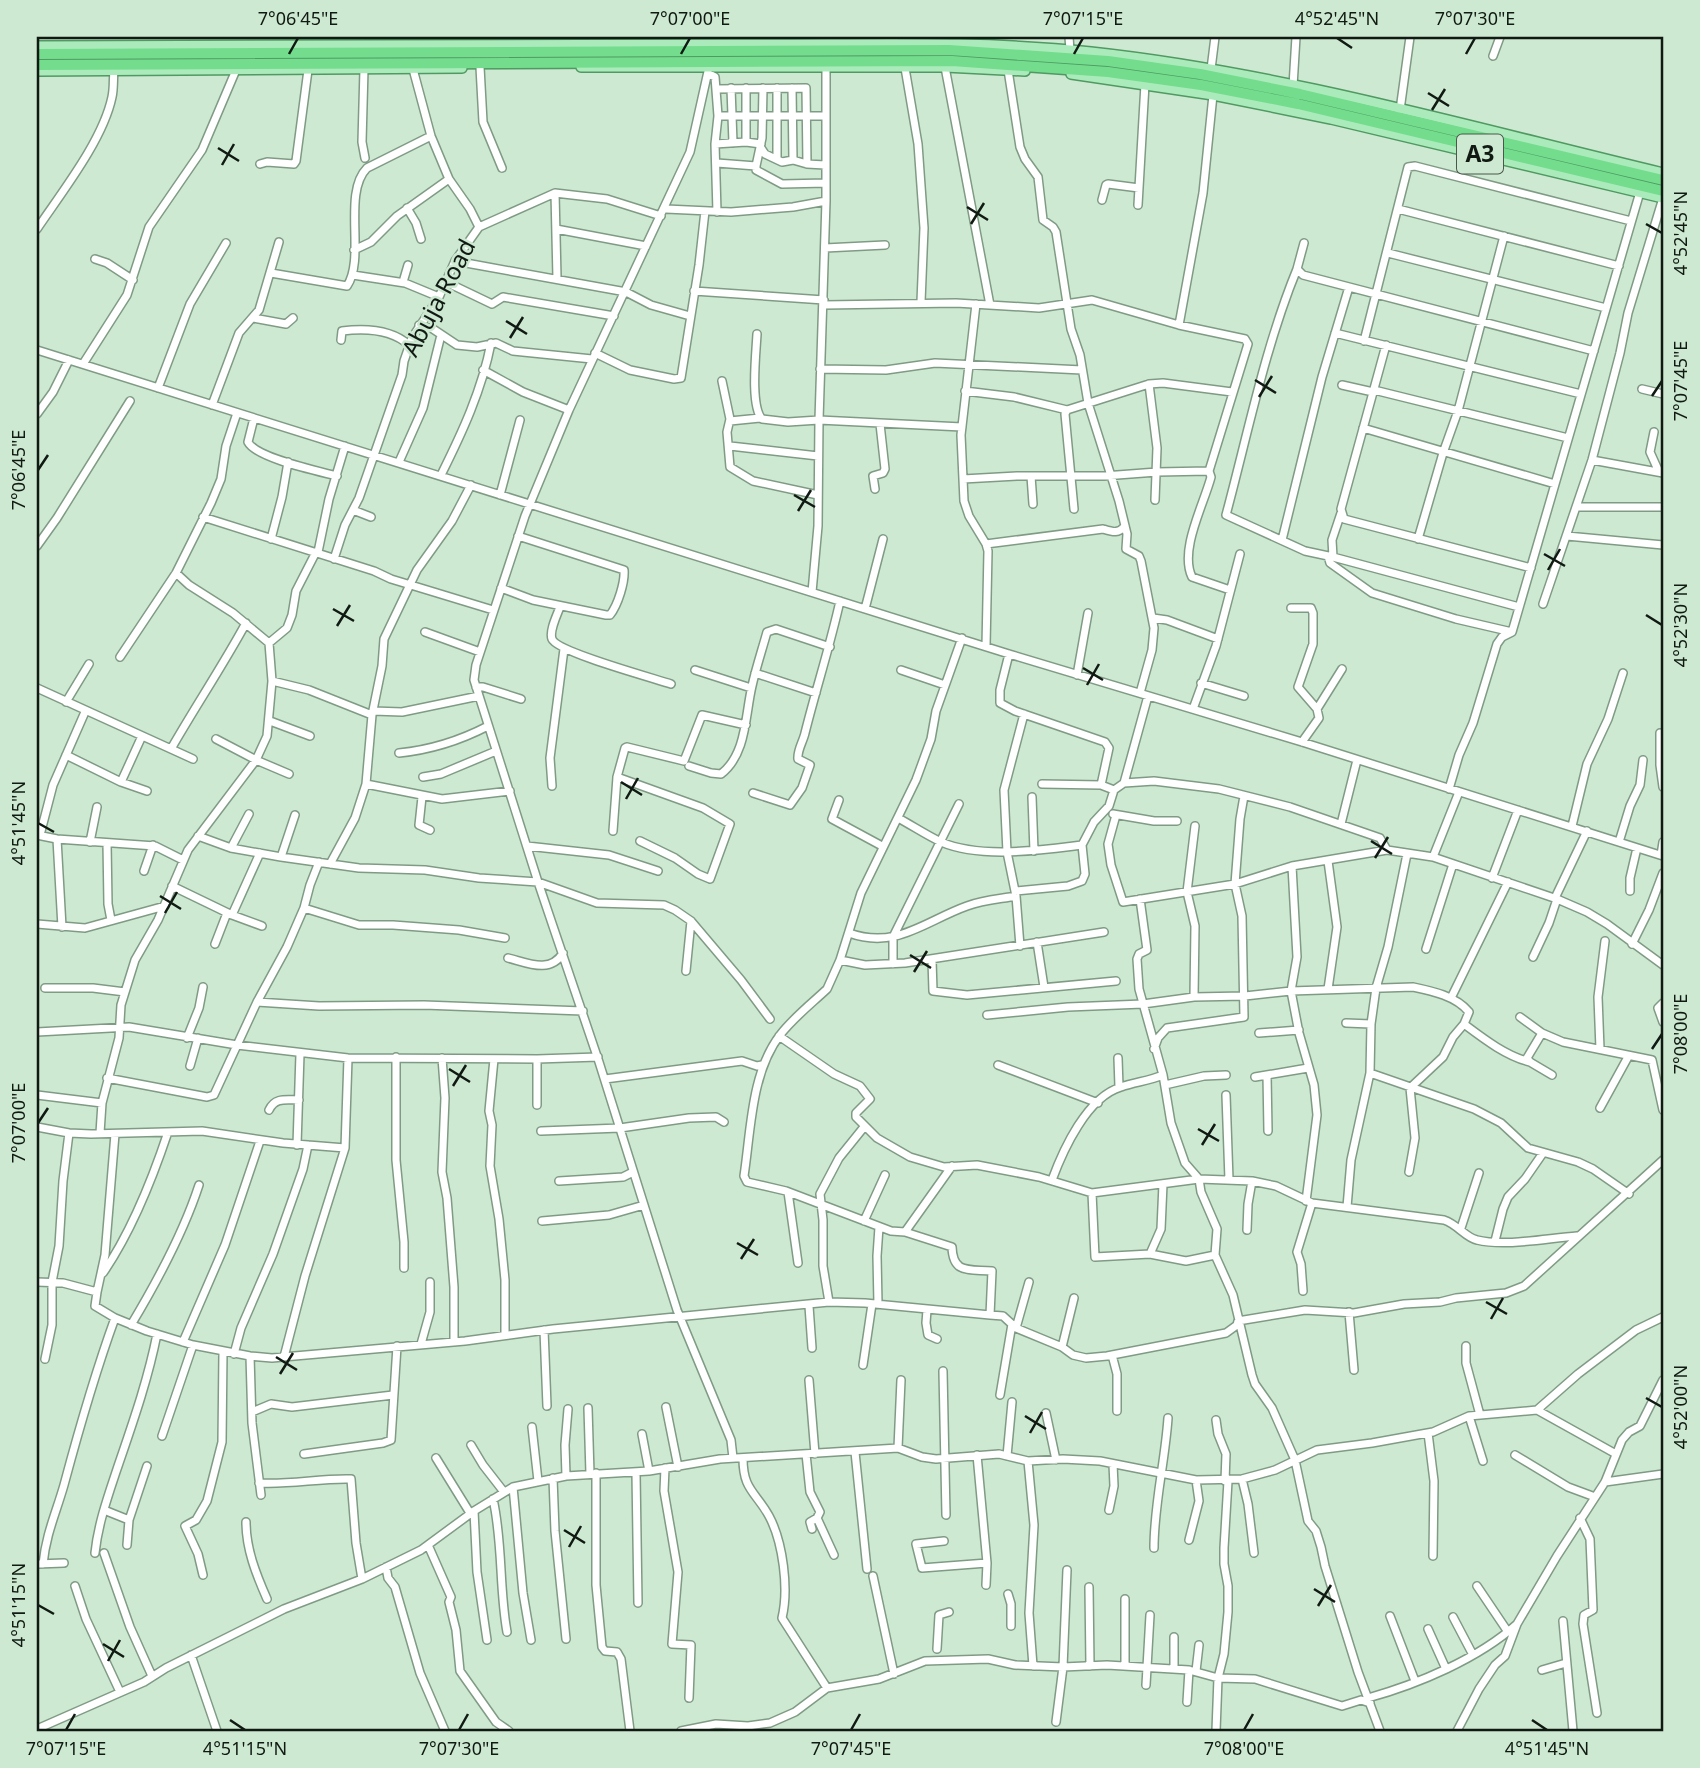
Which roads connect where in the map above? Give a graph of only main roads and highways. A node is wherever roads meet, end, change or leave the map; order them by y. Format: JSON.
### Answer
{"nodes":[{"id":1,"x":814,"y":40,"type":"edge"},
{"id":2,"x":884,"y":40,"type":"edge"},
{"id":3,"x":315,"y":41,"type":"edge"},
{"id":4,"x":790,"y":41,"type":"edge"},
{"id":5,"x":983,"y":41,"type":"edge"},
{"id":6,"x":37,"y":46,"type":"edge"},
{"id":7,"x":37,"y":54,"type":"edge"},
{"id":8,"x":37,"y":65,"type":"edge"},
{"id":9,"x":37,"y":71,"type":"edge"},
{"id":10,"x":1298,"y":97,"type":"junction"},
{"id":11,"x":1520,"y":145,"type":"junction"},
{"id":12,"x":1517,"y":157,"type":"junction"},
{"id":13,"x":1663,"y":173,"type":"edge"},
{"id":14,"x":1663,"y":180,"type":"edge"},
{"id":15,"x":1663,"y":191,"type":"edge"},
{"id":16,"x":1663,"y":198,"type":"edge"}],
"edges":[{"from":1,"to":2,"type":"main road","number":"A3"},
{"from":1,"to":4,"type":"main road","number":"A3"},
{"from":2,"to":5,"type":"main road","number":"A3"},
{"from":3,"to":4,"type":"main road","number":"A3"},
{"from":3,"to":6,"type":"main road","number":"A3"},
{"from":5,"to":10,"type":"main road","number":"A3"},
{"from":7,"to":10,"type":"highway","number":"A3"},
{"from":8,"to":10,"type":"highway","number":"A3"},
{"from":9,"to":10,"type":"main road","number":"A3"},
{"from":10,"to":11,"type":"highway"},
{"from":10,"to":12,"type":"highway"},
{"from":10,"to":13,"type":"main road","number":"A3"},
{"from":10,"to":16,"type":"main road","number":"A3"},
{"from":11,"to":12,"type":"highway"},
{"from":11,"to":14,"type":"highway"},
{"from":12,"to":15,"type":"highway"}]}
